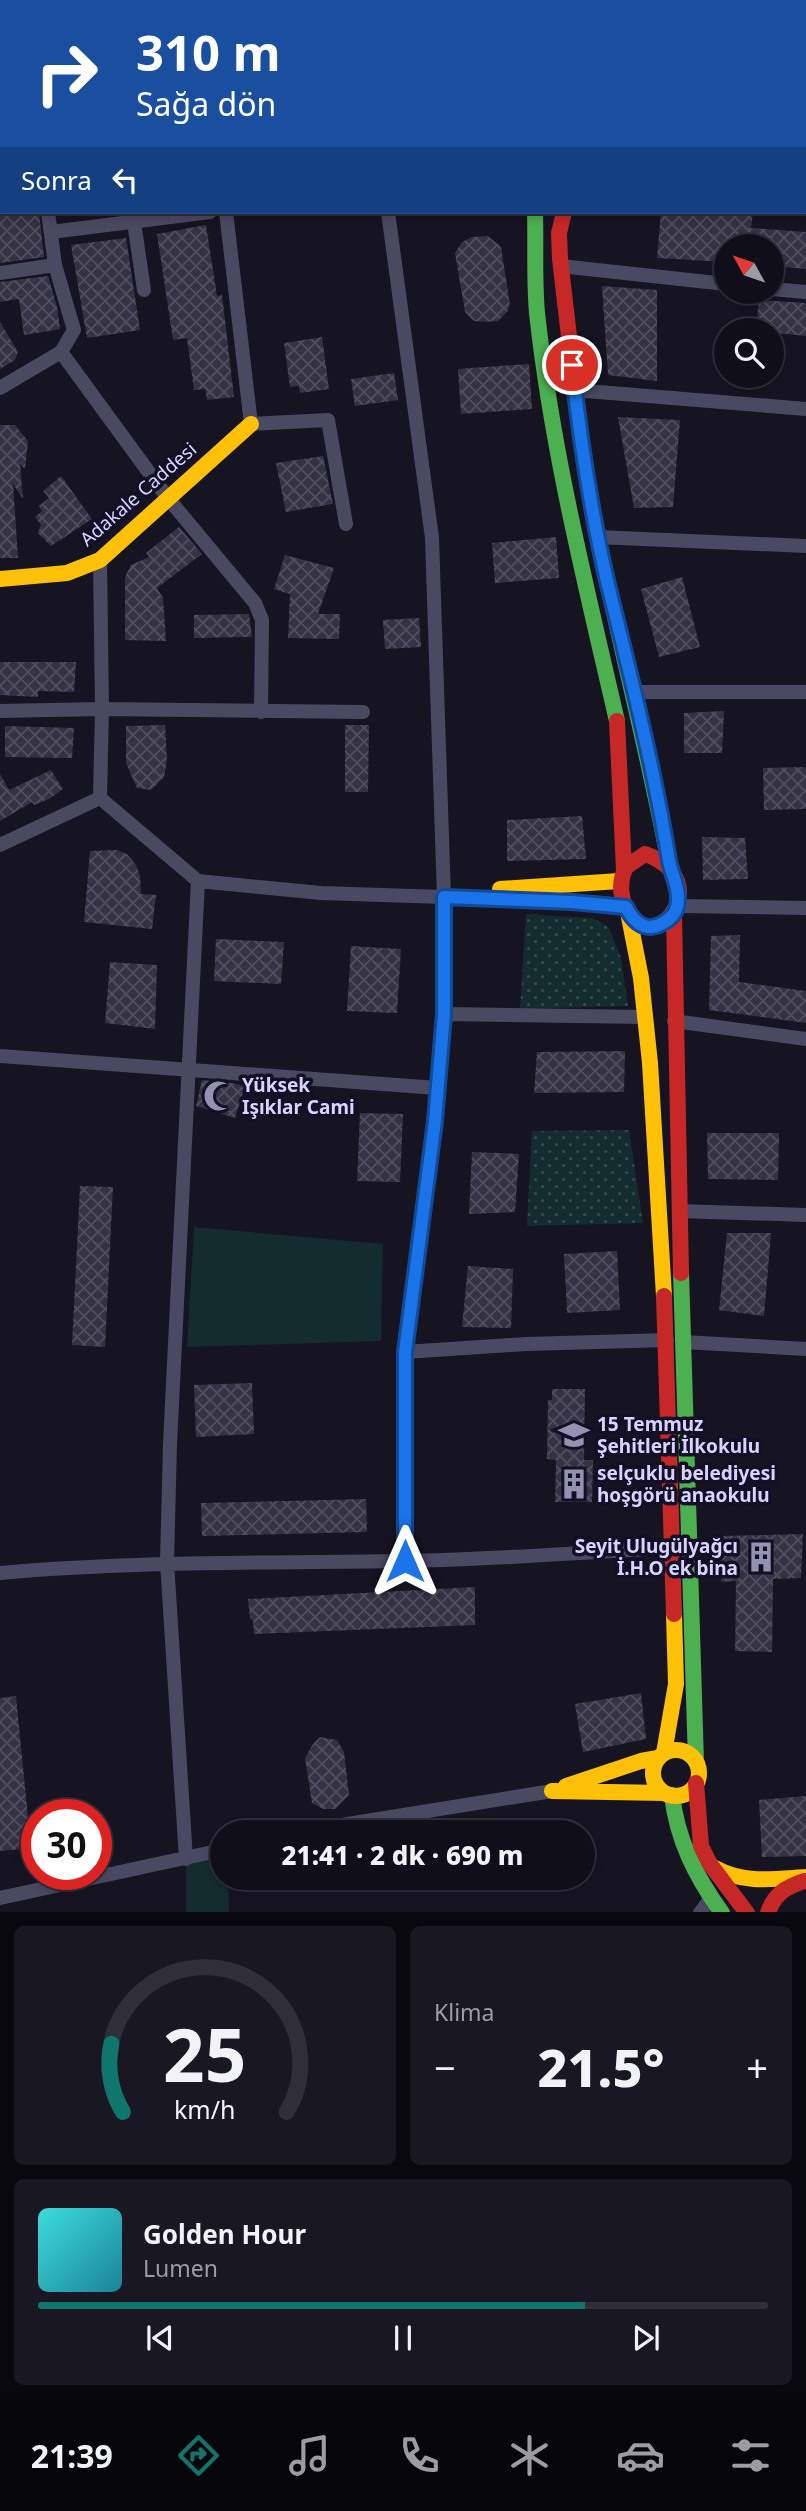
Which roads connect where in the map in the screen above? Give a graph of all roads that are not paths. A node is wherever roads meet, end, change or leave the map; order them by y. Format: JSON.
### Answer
{"nodes":[{"id":1,"x":48,"y":214,"type":"edge"},
{"id":2,"x":195,"y":214,"type":"edge"},
{"id":3,"x":226,"y":214,"type":"edge"},
{"id":4,"x":388,"y":214,"type":"edge"},
{"id":5,"x":535,"y":214,"type":"edge"},
{"id":6,"x":564,"y":214,"type":"edge"},
{"id":7,"x":134,"y":222,"type":"junction"},
{"id":8,"x":51,"y":232,"type":"junction"},
{"id":9,"x":55,"y":265,"type":"junction"},
{"id":10,"x":560,"y":266,"type":"junction"},
{"id":11,"x":0,"y":273,"type":"edge"},
{"id":12,"x":714,"y":283,"type":"edge"},
{"id":13,"x":144,"y":290,"type":"dead end"},
{"id":14,"x":784,"y":290,"type":"edge"},
{"id":15,"x":806,"y":292,"type":"edge"},
{"id":16,"x":61,"y":352,"type":"junction"},
{"id":17,"x":0,"y":388,"type":"edge"},
{"id":18,"x":574,"y":390,"type":"junction"},
{"id":19,"x":806,"y":409,"type":"edge"},
{"id":20,"x":251,"y":424,"type":"junction"},
{"id":21,"x":167,"y":497,"type":"junction"},
{"id":22,"x":346,"y":524,"type":"dead end"},
{"id":23,"x":597,"y":537,"type":"junction"},
{"id":24,"x":806,"y":546,"type":"edge"},
{"id":25,"x":100,"y":560,"type":"junction"},
{"id":26,"x":0,"y":579,"type":"edge"},
{"id":27,"x":634,"y":692,"type":"junction"},
{"id":28,"x":806,"y":692,"type":"edge"},
{"id":29,"x":102,"y":709,"type":"junction"},
{"id":30,"x":0,"y":712,"type":"edge"},
{"id":31,"x":261,"y":712,"type":"junction"},
{"id":32,"x":363,"y":712,"type":"dead end"},
{"id":33,"x":100,"y":798,"type":"junction"},
{"id":34,"x":0,"y":845,"type":"edge"},
{"id":35,"x":670,"y":869,"type":"junction"},
{"id":36,"x":622,"y":876,"type":"junction"},
{"id":37,"x":198,"y":881,"type":"junction"},
{"id":38,"x":444,"y":897,"type":"junction"},
{"id":39,"x":806,"y":908,"type":"edge"},
{"id":40,"x":627,"y":910,"type":"junction"},
{"id":41,"x":676,"y":911,"type":"junction"},
{"id":42,"x":444,"y":1014,"type":"junction"},
{"id":43,"x":645,"y":1017,"type":"junction"},
{"id":44,"x":674,"y":1021,"type":"junction"},
{"id":45,"x":806,"y":1038,"type":"edge"},
{"id":46,"x":0,"y":1056,"type":"edge"},
{"id":47,"x":188,"y":1069,"type":"junction"},
{"id":48,"x":437,"y":1087,"type":"junction"},
{"id":49,"x":679,"y":1211,"type":"junction"},
{"id":50,"x":806,"y":1215,"type":"edge"},
{"id":51,"x":675,"y":1341,"type":"junction"},
{"id":52,"x":806,"y":1349,"type":"edge"},
{"id":53,"x":405,"y":1352,"type":"junction"},
{"id":54,"x":671,"y":1548,"type":"junction"},
{"id":55,"x":405,"y":1561,"type":"junction"},
{"id":56,"x":167,"y":1562,"type":"junction"},
{"id":57,"x":0,"y":1573,"type":"edge"},
{"id":58,"x":661,"y":1756,"type":"junction"},
{"id":59,"x":695,"y":1762,"type":"junction"},
{"id":60,"x":696,"y":1783,"type":"junction"},
{"id":61,"x":552,"y":1791,"type":"junction"},
{"id":62,"x":668,"y":1794,"type":"junction"},
{"id":63,"x":372,"y":1820,"type":"edge"},
{"id":64,"x":210,"y":1853,"type":"edge"},
{"id":65,"x":186,"y":1859,"type":"junction"},
{"id":66,"x":710,"y":1864,"type":"junction"},
{"id":67,"x":806,"y":1878,"type":"edge"},
{"id":68,"x":0,"y":1898,"type":"edge"},
{"id":69,"x":711,"y":1898,"type":"junction"},
{"id":70,"x":701,"y":1912,"type":"edge"},
{"id":71,"x":721,"y":1912,"type":"edge"},
{"id":72,"x":746,"y":1912,"type":"edge"},
{"id":73,"x":768,"y":1912,"type":"edge"}],
"edges":[{"from":1,"to":8,"type":"street"},
{"from":2,"to":7,"type":"street"},
{"from":3,"to":20,"type":"street"},
{"from":4,"to":38,"type":"street"},
{"from":5,"to":36,"type":"street"},
{"from":6,"to":10,"type":"street"},
{"from":7,"to":8,"type":"street"},
{"from":7,"to":13,"type":"street"},
{"from":8,"to":9,"type":"street"},
{"from":9,"to":11,"type":"street"},
{"from":9,"to":16,"type":"street"},
{"from":10,"to":12,"type":"street"},
{"from":10,"to":18,"type":"street"},
{"from":14,"to":15,"type":"street"},
{"from":16,"to":17,"type":"street"},
{"from":16,"to":21,"type":"street"},
{"from":18,"to":19,"type":"street"},
{"from":18,"to":23,"type":"street"},
{"from":20,"to":21,"type":"street","name":"Adakale Caddesi"},
{"from":20,"to":22,"type":"street"},
{"from":21,"to":25,"type":"street","name":"Adakale Caddesi"},
{"from":21,"to":31,"type":"street"},
{"from":23,"to":24,"type":"street"},
{"from":23,"to":27,"type":"street"},
{"from":25,"to":26,"type":"street","name":"Adakale Caddesi"},
{"from":25,"to":29,"type":"street"},
{"from":27,"to":28,"type":"street"},
{"from":27,"to":35,"type":"street"},
{"from":29,"to":30,"type":"street"},
{"from":29,"to":31,"type":"street"},
{"from":29,"to":33,"type":"street"},
{"from":31,"to":32,"type":"street"},
{"from":33,"to":34,"type":"street"},
{"from":33,"to":37,"type":"street"},
{"from":35,"to":36,"type":"street"},
{"from":35,"to":41,"type":"street"},
{"from":36,"to":38,"type":"street"},
{"from":36,"to":40,"type":"street"},
{"from":37,"to":38,"type":"street"},
{"from":37,"to":47,"type":"street"},
{"from":38,"to":40,"type":"street"},
{"from":38,"to":42,"type":"street"},
{"from":39,"to":41,"type":"street"},
{"from":40,"to":41,"type":"street"},
{"from":40,"to":43,"type":"street"},
{"from":41,"to":44,"type":"street"},
{"from":42,"to":43,"type":"street"},
{"from":42,"to":48,"type":"street"},
{"from":43,"to":51,"type":"street"},
{"from":44,"to":45,"type":"street"},
{"from":44,"to":49,"type":"street"},
{"from":46,"to":47,"type":"street"},
{"from":47,"to":48,"type":"street"},
{"from":47,"to":56,"type":"street"},
{"from":48,"to":53,"type":"street"},
{"from":49,"to":50,"type":"street"},
{"from":49,"to":51,"type":"street"},
{"from":51,"to":52,"type":"street"},
{"from":51,"to":53,"type":"street"},
{"from":51,"to":54,"type":"street"},
{"from":51,"to":59,"type":"street"},
{"from":53,"to":55,"type":"street"},
{"from":54,"to":55,"type":"street"},
{"from":54,"to":58,"type":"street"},
{"from":55,"to":56,"type":"street"},
{"from":56,"to":57,"type":"street"},
{"from":56,"to":65,"type":"street"},
{"from":58,"to":59,"type":"street"},
{"from":58,"to":61,"type":"street"},
{"from":58,"to":62,"type":"street"},
{"from":59,"to":60,"type":"street"},
{"from":60,"to":62,"type":"street"},
{"from":60,"to":66,"type":"street"},
{"from":61,"to":62,"type":"street"},
{"from":61,"to":63,"type":"street"},
{"from":62,"to":69,"type":"street"},
{"from":64,"to":65,"type":"street"},
{"from":65,"to":68,"type":"street"},
{"from":66,"to":67,"type":"street"},
{"from":66,"to":72,"type":"street"},
{"from":67,"to":73,"type":"street"},
{"from":69,"to":70,"type":"street"},
{"from":69,"to":71,"type":"street"}]}
